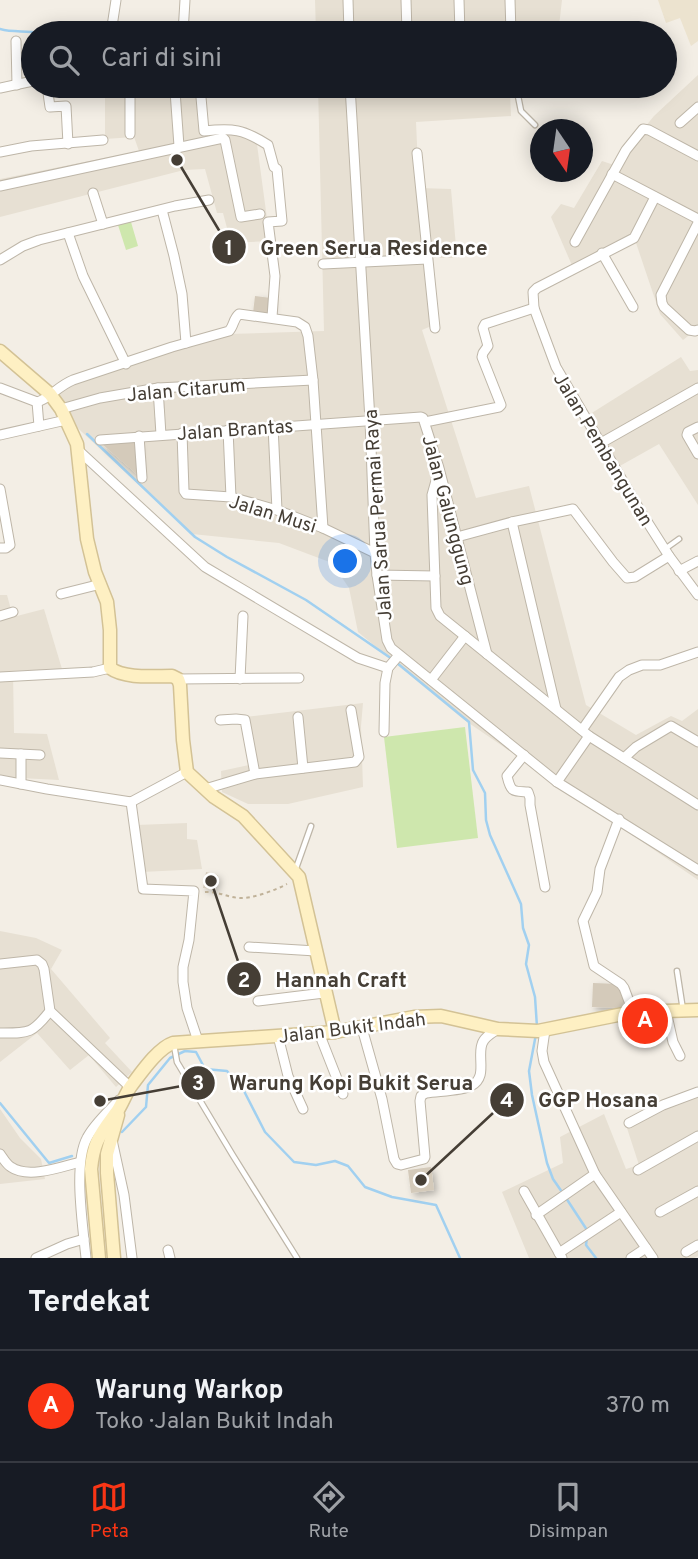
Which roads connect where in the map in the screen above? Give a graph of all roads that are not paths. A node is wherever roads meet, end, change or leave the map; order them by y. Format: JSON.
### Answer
{"nodes":[{"id":1,"x":116,"y":0,"type":"edge"},
{"id":2,"x":185,"y":0,"type":"edge"},
{"id":3,"x":348,"y":0,"type":"edge"},
{"id":4,"x":406,"y":0,"type":"edge"},
{"id":5,"x":459,"y":0,"type":"edge"},
{"id":6,"x":510,"y":0,"type":"edge"},
{"id":7,"x":113,"y":21,"type":"edge"},
{"id":8,"x":184,"y":21,"type":"edge"},
{"id":9,"x":349,"y":21,"type":"edge"},
{"id":10,"x":407,"y":21,"type":"edge"},
{"id":11,"x":460,"y":21,"type":"edge"},
{"id":12,"x":511,"y":21,"type":"edge"},
{"id":13,"x":16,"y":41,"type":"dead end"},
{"id":14,"x":21,"y":84,"type":"edge"},
{"id":15,"x":17,"y":85,"type":"junction"},
{"id":16,"x":0,"y":88,"type":"edge"},
{"id":17,"x":49,"y":98,"type":"edge"},
{"id":18,"x":130,"y":98,"type":"edge"},
{"id":19,"x":175,"y":98,"type":"edge"},
{"id":20,"x":201,"y":98,"type":"edge"},
{"id":21,"x":351,"y":98,"type":"edge"},
{"id":22,"x":518,"y":98,"type":"edge"},
{"id":23,"x":698,"y":107,"type":"edge"},
{"id":24,"x":530,"y":120,"type":"edge"},
{"id":25,"x":680,"y":123,"type":"dead end"},
{"id":26,"x":130,"y":134,"type":"dead end"},
{"id":27,"x":103,"y":140,"type":"dead end"},
{"id":28,"x":68,"y":144,"type":"junction"},
{"id":29,"x":179,"y":146,"type":"junction"},
{"id":30,"x":0,"y":152,"type":"edge"},
{"id":31,"x":417,"y":153,"type":"dead end"},
{"id":32,"x":698,"y":156,"type":"edge"},
{"id":33,"x":612,"y":174,"type":"junction"},
{"id":34,"x":0,"y":186,"type":"edge"},
{"id":35,"x":93,"y":193,"type":"dead end"},
{"id":36,"x":655,"y":197,"type":"junction"},
{"id":37,"x":209,"y":200,"type":"dead end"},
{"id":38,"x":162,"y":210,"type":"junction"},
{"id":39,"x":260,"y":214,"type":"dead end"},
{"id":40,"x":698,"y":221,"type":"edge"},
{"id":41,"x":103,"y":225,"type":"junction"},
{"id":42,"x":68,"y":233,"type":"junction"},
{"id":43,"x":575,"y":242,"type":"dead end"},
{"id":44,"x":602,"y":253,"type":"junction"},
{"id":45,"x":427,"y":259,"type":"junction"},
{"id":46,"x":0,"y":260,"type":"edge"},
{"id":47,"x":360,"y":261,"type":"junction"},
{"id":48,"x":323,"y":264,"type":"dead end"},
{"id":49,"x":633,"y":307,"type":"dead end"},
{"id":50,"x":534,"y":308,"type":"junction"},
{"id":51,"x":272,"y":317,"type":"junction"},
{"id":52,"x":435,"y":328,"type":"dead end"},
{"id":53,"x":698,"y":330,"type":"edge"},
{"id":54,"x":186,"y":343,"type":"junction"},
{"id":55,"x":0,"y":351,"type":"edge"},
{"id":56,"x":125,"y":364,"type":"junction"},
{"id":57,"x":313,"y":380,"type":"junction"},
{"id":58,"x":0,"y":388,"type":"edge"},
{"id":59,"x":158,"y":388,"type":"junction"},
{"id":60,"x":698,"y":388,"type":"edge"},
{"id":61,"x":50,"y":394,"type":"junction"},
{"id":62,"x":37,"y":402,"type":"junction"},
{"id":63,"x":63,"y":414,"type":"junction"},
{"id":64,"x":370,"y":420,"type":"junction"},
{"id":65,"x":425,"y":422,"type":"junction"},
{"id":66,"x":316,"y":423,"type":"junction"},
{"id":67,"x":39,"y":426,"type":"junction"},
{"id":68,"x":273,"y":426,"type":"junction"},
{"id":69,"x":698,"y":427,"type":"edge"},
{"id":70,"x":228,"y":430,"type":"junction"},
{"id":71,"x":182,"y":433,"type":"junction"},
{"id":72,"x":0,"y":435,"type":"edge"},
{"id":73,"x":160,"y":435,"type":"junction"},
{"id":74,"x":139,"y":436,"type":"junction"},
{"id":75,"x":100,"y":440,"type":"dead end"},
{"id":76,"x":601,"y":443,"type":"junction"},
{"id":77,"x":78,"y":450,"type":"junction"},
{"id":78,"x":698,"y":454,"type":"edge"},
{"id":79,"x":439,"y":468,"type":"junction"},
{"id":80,"x":142,"y":478,"type":"dead end"},
{"id":81,"x":0,"y":489,"type":"edge"},
{"id":82,"x":231,"y":498,"type":"junction"},
{"id":83,"x":277,"y":510,"type":"junction"},
{"id":84,"x":512,"y":523,"type":"junction"},
{"id":85,"x":323,"y":528,"type":"junction"},
{"id":86,"x":457,"y":537,"type":"junction"},
{"id":87,"x":679,"y":539,"type":"dead end"},
{"id":88,"x":0,"y":548,"type":"edge"},
{"id":89,"x":375,"y":553,"type":"junction"},
{"id":90,"x":667,"y":553,"type":"junction"},
{"id":91,"x":698,"y":561,"type":"edge"},
{"id":92,"x":680,"y":571,"type":"junction"},
{"id":93,"x":377,"y":575,"type":"junction"},
{"id":94,"x":435,"y":576,"type":"junction"},
{"id":95,"x":101,"y":584,"type":"junction"},
{"id":96,"x":61,"y":594,"type":"dead end"},
{"id":97,"x":698,"y":595,"type":"edge"},
{"id":98,"x":13,"y":612,"type":"dead end"},
{"id":99,"x":0,"y":616,"type":"edge"},
{"id":100,"x":243,"y":616,"type":"dead end"},
{"id":101,"x":465,"y":636,"type":"junction"},
{"id":102,"x":698,"y":652,"type":"edge"},
{"id":103,"x":487,"y":654,"type":"junction"},
{"id":104,"x":393,"y":661,"type":"junction"},
{"id":105,"x":110,"y":668,"type":"junction"},
{"id":106,"x":0,"y":677,"type":"edge"},
{"id":107,"x":299,"y":678,"type":"dead end"},
{"id":108,"x":178,"y":679,"type":"junction"},
{"id":109,"x":240,"y":679,"type":"junction"},
{"id":110,"x":431,"y":680,"type":"junction"},
{"id":111,"x":556,"y":709,"type":"junction"},
{"id":112,"x":351,"y":710,"type":"dead end"},
{"id":113,"x":298,"y":717,"type":"dead end"},
{"id":114,"x":220,"y":720,"type":"dead end"},
{"id":115,"x":384,"y":732,"type":"dead end"},
{"id":116,"x":585,"y":733,"type":"junction"},
{"id":117,"x":698,"y":742,"type":"edge"},
{"id":118,"x":0,"y":753,"type":"edge"},
{"id":119,"x":21,"y":754,"type":"junction"},
{"id":120,"x":40,"y":755,"type":"dead end"},
{"id":121,"x":524,"y":755,"type":"junction"},
{"id":122,"x":624,"y":758,"type":"junction"},
{"id":123,"x":303,"y":768,"type":"junction"},
{"id":124,"x":187,"y":772,"type":"junction"},
{"id":125,"x":255,"y":774,"type":"junction"},
{"id":126,"x":0,"y":780,"type":"edge"},
{"id":127,"x":557,"y":782,"type":"junction"},
{"id":128,"x":21,"y":784,"type":"junction"},
{"id":129,"x":205,"y":789,"type":"junction"},
{"id":130,"x":131,"y":802,"type":"junction"},
{"id":131,"x":698,"y":805,"type":"edge"},
{"id":132,"x":619,"y":820,"type":"junction"},
{"id":133,"x":311,"y":826,"type":"dead end"},
{"id":134,"x":696,"y":865,"type":"edge"},
{"id":135,"x":296,"y":875,"type":"junction"},
{"id":136,"x":545,"y":887,"type":"dead end"},
{"id":137,"x":249,"y":947,"type":"dead end"},
{"id":138,"x":316,"y":951,"type":"junction"},
{"id":139,"x":0,"y":964,"type":"edge"},
{"id":140,"x":677,"y":971,"type":"dead end"},
{"id":141,"x":324,"y":993,"type":"junction"},
{"id":142,"x":258,"y":1001,"type":"dead end"},
{"id":143,"x":698,"y":1010,"type":"edge"},
{"id":144,"x":50,"y":1011,"type":"junction"},
{"id":145,"x":666,"y":1011,"type":"junction"},
{"id":146,"x":683,"y":1011,"type":"junction"},
{"id":147,"x":633,"y":1012,"type":"junction"},
{"id":148,"x":362,"y":1028,"type":"junction"},
{"id":149,"x":498,"y":1029,"type":"junction"},
{"id":150,"x":335,"y":1031,"type":"junction"},
{"id":151,"x":538,"y":1031,"type":"junction"},
{"id":152,"x":0,"y":1033,"type":"edge"},
{"id":153,"x":319,"y":1033,"type":"junction"},
{"id":154,"x":278,"y":1036,"type":"junction"},
{"id":155,"x":198,"y":1041,"type":"junction"},
{"id":156,"x":174,"y":1047,"type":"junction"},
{"id":157,"x":680,"y":1056,"type":"dead end"},
{"id":158,"x":130,"y":1087,"type":"junction"},
{"id":159,"x":698,"y":1092,"type":"edge"},
{"id":160,"x":343,"y":1094,"type":"dead end"},
{"id":161,"x":119,"y":1108,"type":"junction"},
{"id":162,"x":303,"y":1109,"type":"dead end"},
{"id":163,"x":629,"y":1123,"type":"dead end"},
{"id":164,"x":698,"y":1136,"type":"edge"},
{"id":165,"x":112,"y":1138,"type":"junction"},
{"id":166,"x":0,"y":1154,"type":"edge"},
{"id":167,"x":80,"y":1162,"type":"junction"},
{"id":168,"x":638,"y":1170,"type":"dead end"},
{"id":169,"x":595,"y":1174,"type":"junction"},
{"id":170,"x":524,"y":1191,"type":"dead end"},
{"id":171,"x":698,"y":1191,"type":"edge"},
{"id":172,"x":621,"y":1212,"type":"junction"},
{"id":173,"x":660,"y":1212,"type":"dead end"},
{"id":174,"x":536,"y":1215,"type":"junction"},
{"id":175,"x":84,"y":1239,"type":"junction"},
{"id":176,"x":698,"y":1245,"type":"edge"},
{"id":177,"x":646,"y":1248,"type":"junction"},
{"id":178,"x":686,"y":1252,"type":"dead end"},
{"id":179,"x":560,"y":1255,"type":"edge"},
{"id":180,"x":36,"y":1258,"type":"edge"},
{"id":181,"x":86,"y":1258,"type":"edge"},
{"id":182,"x":99,"y":1258,"type":"edge"},
{"id":183,"x":114,"y":1258,"type":"edge"},
{"id":184,"x":132,"y":1258,"type":"edge"},
{"id":185,"x":298,"y":1258,"type":"edge"},
{"id":186,"x":631,"y":1258,"type":"edge"},
{"id":187,"x":653,"y":1258,"type":"edge"}],
"edges":[{"from":1,"to":7,"type":"street"},
{"from":2,"to":8,"type":"street"},
{"from":3,"to":9,"type":"street"},
{"from":4,"to":10,"type":"street"},
{"from":5,"to":11,"type":"street"},
{"from":6,"to":12,"type":"street"},
{"from":13,"to":15,"type":"street"},
{"from":14,"to":15,"type":"street"},
{"from":15,"to":16,"type":"street"},
{"from":17,"to":28,"type":"street"},
{"from":18,"to":26,"type":"street"},
{"from":19,"to":29,"type":"street"},
{"from":20,"to":51,"type":"street"},
{"from":21,"to":47,"type":"street","name":"Jalan Sarua Permai Raya"},
{"from":22,"to":24,"type":"lane"},
{"from":23,"to":25,"type":"street"},
{"from":27,"to":28,"type":"street"},
{"from":28,"to":30,"type":"street"},
{"from":29,"to":34,"type":"street"},
{"from":29,"to":39,"type":"street"},
{"from":31,"to":45,"type":"street"},
{"from":32,"to":33,"type":"street"},
{"from":33,"to":36,"type":"street"},
{"from":33,"to":43,"type":"street"},
{"from":35,"to":41,"type":"street"},
{"from":36,"to":40,"type":"street"},
{"from":36,"to":44,"type":"street"},
{"from":37,"to":38,"type":"street"},
{"from":38,"to":41,"type":"street"},
{"from":38,"to":54,"type":"street"},
{"from":40,"to":53,"type":"street"},
{"from":41,"to":42,"type":"street"},
{"from":42,"to":46,"type":"street"},
{"from":42,"to":56,"type":"street"},
{"from":44,"to":49,"type":"street"},
{"from":44,"to":50,"type":"street","name":"Jalan Pembangunan"},
{"from":45,"to":47,"type":"street"},
{"from":45,"to":52,"type":"street"},
{"from":47,"to":48,"type":"street"},
{"from":47,"to":64,"type":"street","name":"Jalan Sarua Permai Raya"},
{"from":50,"to":65,"type":"street"},
{"from":50,"to":76,"type":"street","name":"Jalan Pembangunan"},
{"from":51,"to":54,"type":"street"},
{"from":51,"to":57,"type":"street"},
{"from":54,"to":56,"type":"street"},
{"from":55,"to":61,"type":"main road"},
{"from":56,"to":61,"type":"street"},
{"from":57,"to":59,"type":"street","name":"Jalan Citarum"},
{"from":57,"to":66,"type":"street"},
{"from":58,"to":62,"type":"street"},
{"from":59,"to":63,"type":"street","name":"Jalan Citarum"},
{"from":59,"to":73,"type":"street"},
{"from":60,"to":76,"type":"street"},
{"from":61,"to":62,"type":"street"},
{"from":61,"to":63,"type":"main road"},
{"from":62,"to":67,"type":"street"},
{"from":63,"to":67,"type":"street","name":"Jalan Citarum"},
{"from":63,"to":77,"type":"main road"},
{"from":64,"to":65,"type":"street","name":"Jalan Galunggung"},
{"from":64,"to":66,"type":"street","name":"Jalan Brantas"},
{"from":64,"to":89,"type":"street","name":"Jalan Sarua Permai Raya"},
{"from":65,"to":79,"type":"street","name":"Jalan Galunggung"},
{"from":66,"to":68,"type":"street","name":"Jalan Brantas"},
{"from":66,"to":85,"type":"street"},
{"from":67,"to":72,"type":"street","name":"Jalan Citarum"},
{"from":68,"to":70,"type":"street","name":"Jalan Brantas"},
{"from":68,"to":83,"type":"street"},
{"from":69,"to":78,"type":"street"},
{"from":70,"to":71,"type":"street","name":"Jalan Brantas"},
{"from":70,"to":82,"type":"street"},
{"from":71,"to":73,"type":"street","name":"Jalan Brantas"},
{"from":71,"to":82,"type":"street","name":"Jalan Musi"},
{"from":73,"to":74,"type":"street","name":"Jalan Brantas"},
{"from":74,"to":75,"type":"street","name":"Jalan Brantas"},
{"from":74,"to":80,"type":"street"},
{"from":76,"to":90,"type":"street","name":"Jalan Pembangunan"},
{"from":77,"to":95,"type":"main road"},
{"from":77,"to":104,"type":"street"},
{"from":79,"to":86,"type":"street","name":"Jalan Galunggung"},
{"from":79,"to":94,"type":"street"},
{"from":81,"to":88,"type":"street"},
{"from":82,"to":83,"type":"street","name":"Jalan Musi"},
{"from":83,"to":85,"type":"street","name":"Jalan Musi"},
{"from":84,"to":86,"type":"street"},
{"from":84,"to":90,"type":"street"},
{"from":84,"to":111,"type":"street"},
{"from":85,"to":89,"type":"street","name":"Jalan Musi"},
{"from":86,"to":103,"type":"street","name":"Jalan Galunggung"},
{"from":87,"to":90,"type":"lane"},
{"from":89,"to":93,"type":"street","name":"Jalan Sarua Permai Raya"},
{"from":90,"to":92,"type":"street","name":"Jalan Pembangunan"},
{"from":91,"to":92,"type":"street"},
{"from":92,"to":97,"type":"street","name":"Jalan Pembangunan"},
{"from":93,"to":94,"type":"street"},
{"from":93,"to":104,"type":"street","name":"Jalan Sarua Permai Raya"},
{"from":94,"to":101,"type":"street"},
{"from":95,"to":96,"type":"street"},
{"from":95,"to":105,"type":"main road"},
{"from":98,"to":99,"type":"street"},
{"from":100,"to":109,"type":"street"},
{"from":101,"to":103,"type":"street"},
{"from":101,"to":110,"type":"street"},
{"from":102,"to":116,"type":"street"},
{"from":103,"to":111,"type":"street"},
{"from":104,"to":110,"type":"street","name":"Jalan Sarua Permai Raya"},
{"from":104,"to":115,"type":"street"},
{"from":105,"to":106,"type":"street"},
{"from":105,"to":108,"type":"main road"},
{"from":107,"to":109,"type":"street"},
{"from":108,"to":109,"type":"street"},
{"from":108,"to":124,"type":"main road"},
{"from":110,"to":121,"type":"street","name":"Jalan Sarua Permai Raya"},
{"from":111,"to":116,"type":"street"},
{"from":112,"to":123,"type":"street"},
{"from":113,"to":123,"type":"street"},
{"from":114,"to":125,"type":"street"},
{"from":116,"to":122,"type":"street"},
{"from":116,"to":127,"type":"street"},
{"from":117,"to":122,"type":"street"},
{"from":118,"to":119,"type":"street"},
{"from":119,"to":120,"type":"street"},
{"from":119,"to":128,"type":"street"},
{"from":121,"to":127,"type":"street","name":"Jalan Sarua Permai Raya"},
{"from":121,"to":136,"type":"street"},
{"from":122,"to":131,"type":"street"},
{"from":123,"to":125,"type":"street"},
{"from":124,"to":129,"type":"main road"},
{"from":124,"to":130,"type":"street"},
{"from":125,"to":129,"type":"street"},
{"from":126,"to":128,"type":"street"},
{"from":127,"to":132,"type":"street","name":"Jalan Sarua Permai Raya"},
{"from":128,"to":130,"type":"street"},
{"from":129,"to":135,"type":"main road"},
{"from":130,"to":155,"type":"street"},
{"from":132,"to":134,"type":"street","name":"Jalan Sarua Permai Raya"},
{"from":132,"to":147,"type":"street"},
{"from":133,"to":135,"type":"lane"},
{"from":135,"to":138,"type":"main road"},
{"from":137,"to":138,"type":"street"},
{"from":138,"to":141,"type":"main road"},
{"from":139,"to":144,"type":"street"},
{"from":140,"to":146,"type":"lane"},
{"from":141,"to":142,"type":"street"},
{"from":141,"to":150,"type":"main road"},
{"from":143,"to":146,"type":"main road","name":"Jalan Bukit Indah"},
{"from":144,"to":152,"type":"street"},
{"from":144,"to":158,"type":"street"},
{"from":145,"to":146,"type":"main road","name":"Jalan Bukit Indah"},
{"from":145,"to":147,"type":"main road","name":"Jalan Bukit Indah"},
{"from":145,"to":157,"type":"street"},
{"from":147,"to":151,"type":"main road","name":"Jalan Bukit Indah"},
{"from":148,"to":149,"type":"main road","name":"Jalan Bukit Indah"},
{"from":148,"to":149,"type":"street"},
{"from":148,"to":150,"type":"main road","name":"Jalan Bukit Indah"},
{"from":149,"to":151,"type":"main road","name":"Jalan Bukit Indah"},
{"from":150,"to":153,"type":"main road","name":"Jalan Bukit Indah"},
{"from":151,"to":169,"type":"street"},
{"from":153,"to":154,"type":"main road","name":"Jalan Bukit Indah"},
{"from":153,"to":160,"type":"street"},
{"from":154,"to":155,"type":"main road","name":"Jalan Bukit Indah"},
{"from":154,"to":162,"type":"street"},
{"from":155,"to":156,"type":"main road","name":"Jalan Bukit Indah"},
{"from":156,"to":158,"type":"main road"},
{"from":156,"to":185,"type":"lane"},
{"from":158,"to":161,"type":"main road"},
{"from":158,"to":167,"type":"street"},
{"from":159,"to":163,"type":"street"},
{"from":161,"to":165,"type":"main road"},
{"from":161,"to":182,"type":"main road"},
{"from":164,"to":168,"type":"street"},
{"from":165,"to":183,"type":"main road"},
{"from":165,"to":184,"type":"street"},
{"from":166,"to":167,"type":"street"},
{"from":167,"to":175,"type":"street"},
{"from":169,"to":172,"type":"street"},
{"from":169,"to":174,"type":"street"},
{"from":170,"to":174,"type":"street"},
{"from":171,"to":173,"type":"street"},
{"from":172,"to":177,"type":"street"},
{"from":172,"to":179,"type":"street"},
{"from":174,"to":179,"type":"street"},
{"from":175,"to":180,"type":"street"},
{"from":175,"to":181,"type":"street"},
{"from":176,"to":178,"type":"street"},
{"from":177,"to":186,"type":"street"},
{"from":177,"to":187,"type":"street"}]}
